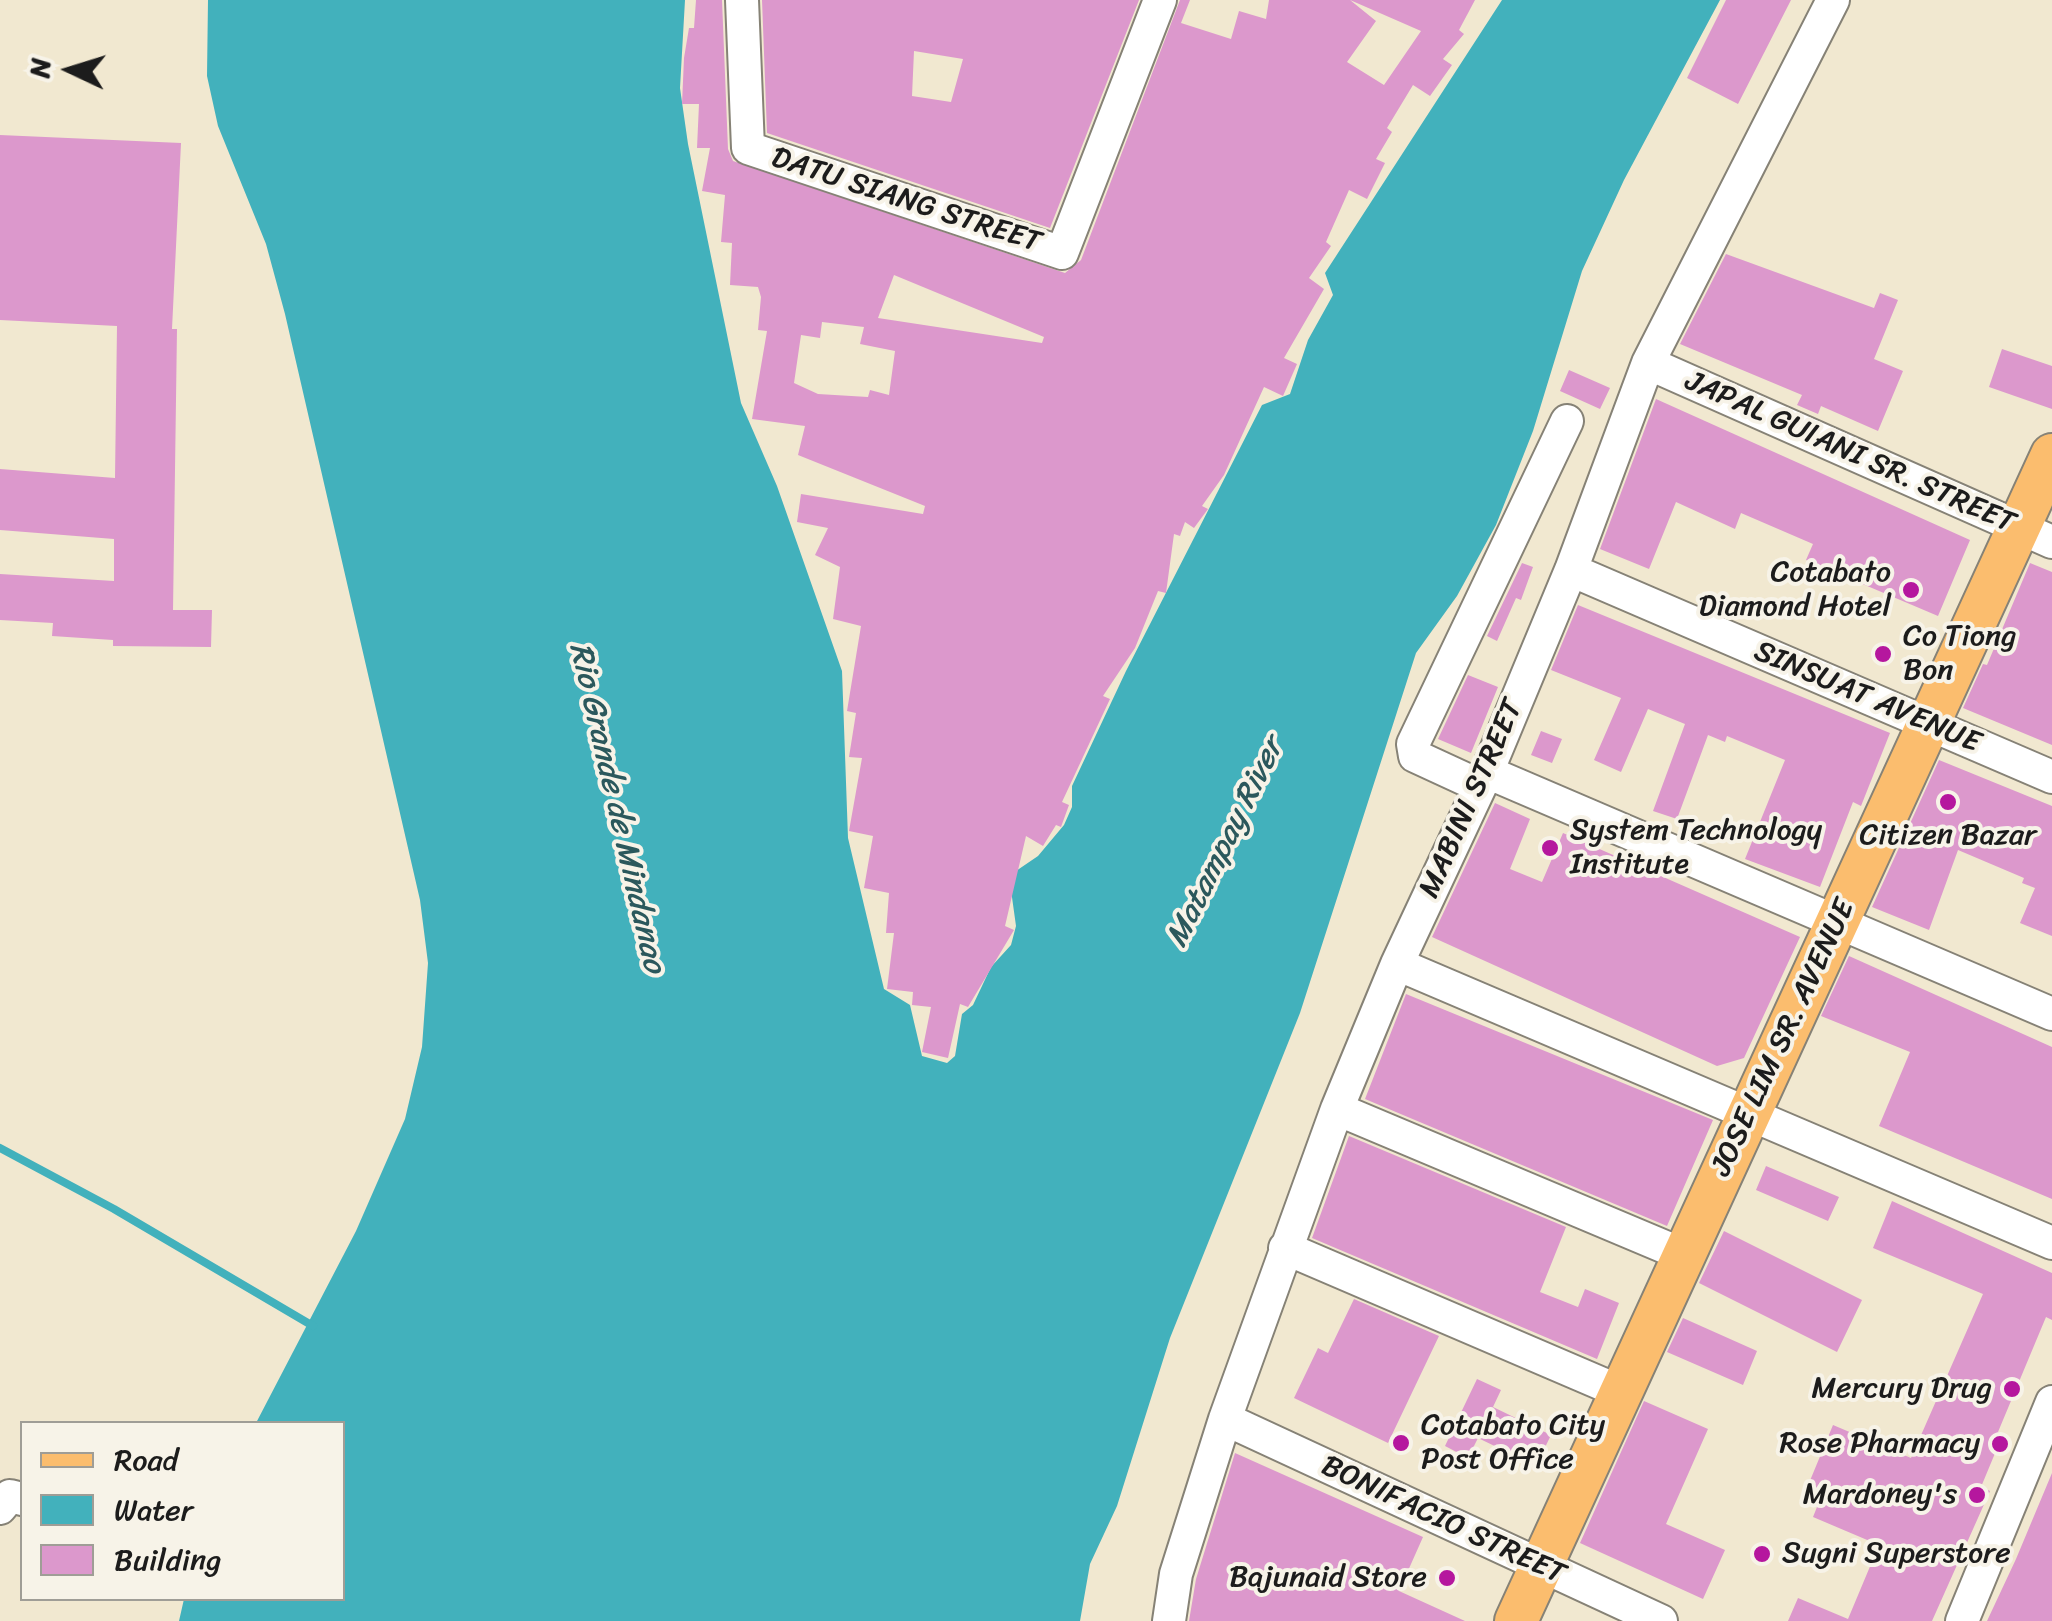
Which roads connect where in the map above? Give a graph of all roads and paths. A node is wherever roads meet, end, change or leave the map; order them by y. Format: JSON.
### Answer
{"nodes":[{"id":1,"x":742,"y":0,"type":"edge"},
{"id":2,"x":1160,"y":0,"type":"edge"},
{"id":3,"x":1833,"y":0,"type":"edge"},
{"id":4,"x":1648,"y":363,"type":"junction"},
{"id":5,"x":1566,"y":421,"type":"dead end"},
{"id":6,"x":2052,"y":455,"type":"edge"},
{"id":7,"x":2036,"y":535,"type":"edge"},
{"id":8,"x":1571,"y":570,"type":"junction"},
{"id":9,"x":1928,"y":725,"type":"junction"},
{"id":10,"x":2052,"y":778,"type":"edge"},
{"id":11,"x":1484,"y":779,"type":"junction"},
{"id":12,"x":1837,"y":923,"type":"junction"},
{"id":13,"x":1397,"y":964,"type":"junction"},
{"id":14,"x":2052,"y":1014,"type":"edge"},
{"id":15,"x":1337,"y":1109,"type":"junction"},
{"id":16,"x":1750,"y":1113,"type":"junction"},
{"id":17,"x":2052,"y":1242,"type":"edge"},
{"id":18,"x":1285,"y":1248,"type":"junction"},
{"id":19,"x":1684,"y":1255,"type":"junction"},
{"id":20,"x":1621,"y":1392,"type":"junction"},
{"id":21,"x":2052,"y":1402,"type":"edge"},
{"id":22,"x":1225,"y":1419,"type":"junction"},
{"id":23,"x":20,"y":1498,"type":"edge"},
{"id":24,"x":0,"y":1508,"type":"edge"},
{"id":25,"x":1541,"y":1567,"type":"junction"},
{"id":26,"x":1169,"y":1621,"type":"edge"},
{"id":27,"x":1516,"y":1621,"type":"edge"},
{"id":28,"x":1661,"y":1621,"type":"edge"},
{"id":29,"x":1962,"y":1621,"type":"edge"}],
"edges":[{"from":1,"to":2,"type":"street","name":"DATU SIANG STREET"},
{"from":3,"to":4,"type":"street","name":"MABINI STREET"},
{"from":4,"to":7,"type":"street","name":"JAPAL GUIANI SR. STREET"},
{"from":4,"to":8,"type":"street","name":"MABINI STREET"},
{"from":5,"to":11,"type":"street"},
{"from":6,"to":7,"type":"main road","name":"JOSE LIM SR. AVENUE"},
{"from":7,"to":9,"type":"main road","name":"JOSE LIM SR. AVENUE"},
{"from":8,"to":9,"type":"street","name":"SINSUAT AVENUE"},
{"from":8,"to":11,"type":"street","name":"MABINI STREET"},
{"from":9,"to":10,"type":"street","name":"SINSUAT AVENUE"},
{"from":9,"to":12,"type":"main road","name":"JOSE LIM SR. AVENUE"},
{"from":11,"to":12,"type":"street"},
{"from":11,"to":13,"type":"street","name":"MABINI STREET"},
{"from":12,"to":14,"type":"street"},
{"from":12,"to":16,"type":"main road","name":"JOSE LIM SR. AVENUE"},
{"from":13,"to":15,"type":"street","name":"MABINI STREET"},
{"from":13,"to":16,"type":"street"},
{"from":15,"to":18,"type":"street","name":"MABINI STREET"},
{"from":15,"to":19,"type":"street"},
{"from":16,"to":17,"type":"street"},
{"from":16,"to":19,"type":"main road","name":"JOSE LIM SR. AVENUE"},
{"from":18,"to":20,"type":"street"},
{"from":18,"to":22,"type":"street","name":"MABINI STREET"},
{"from":19,"to":20,"type":"main road","name":"JOSE LIM SR. AVENUE"},
{"from":20,"to":25,"type":"main road","name":"JOSE LIM SR. AVENUE"},
{"from":21,"to":29,"type":"street"},
{"from":22,"to":25,"type":"street","name":"BONIFACIO STREET"},
{"from":22,"to":26,"type":"street","name":"MABINI STREET"},
{"from":23,"to":24,"type":"street"},
{"from":25,"to":27,"type":"main road","name":"JOSE LIM SR. AVENUE"},
{"from":25,"to":28,"type":"street","name":"BONIFACIO STREET"}]}
